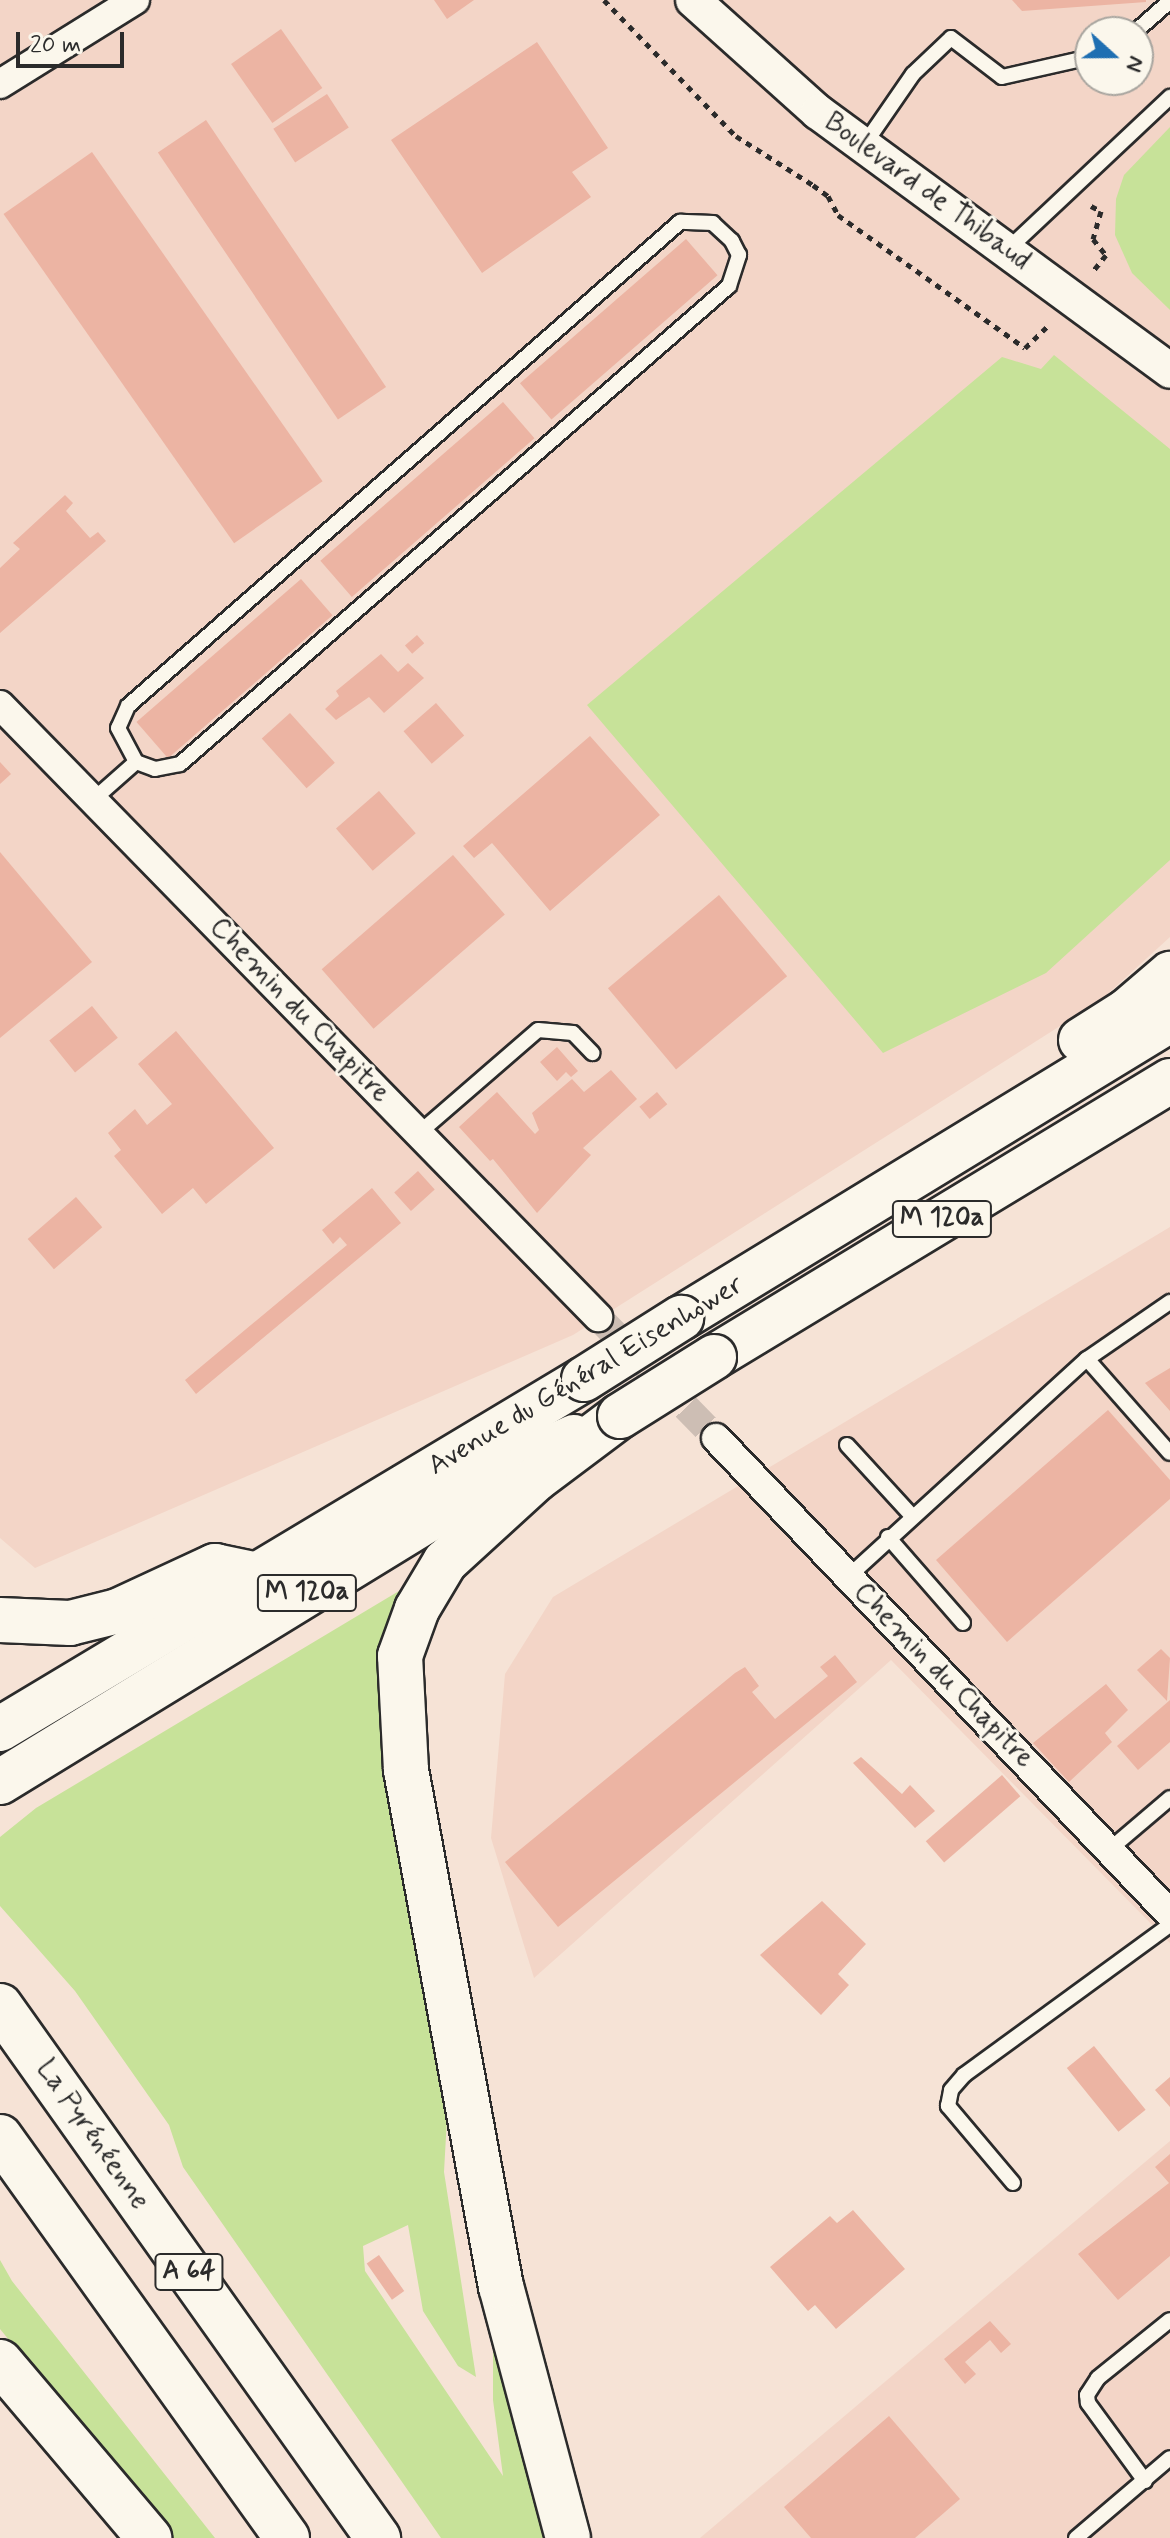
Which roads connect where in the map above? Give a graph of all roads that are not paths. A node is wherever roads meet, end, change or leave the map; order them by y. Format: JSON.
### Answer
{"nodes":[{"id":1,"x":135,"y":0,"type":"edge"},
{"id":2,"x":693,"y":0,"type":"edge"},
{"id":3,"x":1170,"y":1,"type":"edge"},
{"id":4,"x":1153,"y":16,"type":"edge"},
{"id":5,"x":1074,"y":61,"type":"edge"},
{"id":6,"x":0,"y":84,"type":"edge"},
{"id":7,"x":1170,"y":97,"type":"edge"},
{"id":8,"x":864,"y":145,"type":"junction"},
{"id":9,"x":1007,"y":250,"type":"junction"},
{"id":10,"x":1170,"y":371,"type":"edge"},
{"id":11,"x":0,"y":705,"type":"edge"},
{"id":12,"x":136,"y":762,"type":"junction"},
{"id":13,"x":93,"y":800,"type":"junction"},
{"id":14,"x":1170,"y":974,"type":"edge"},
{"id":15,"x":1170,"y":1020,"type":"edge"},
{"id":16,"x":592,"y":1053,"type":"dead end"},
{"id":17,"x":1170,"y":1081,"type":"edge"},
{"id":18,"x":999,"y":1123,"type":"junction"},
{"id":19,"x":419,"y":1133,"type":"junction"},
{"id":20,"x":1170,"y":1302,"type":"edge"},
{"id":21,"x":598,"y":1317,"type":"tunnel mouth"},
{"id":22,"x":1087,"y":1359,"type":"junction"},
{"id":23,"x":620,"y":1416,"type":"junction"},
{"id":24,"x":716,"y":1438,"type":"tunnel mouth"},
{"id":25,"x":847,"y":1445,"type":"dead end"},
{"id":26,"x":1170,"y":1453,"type":"edge"},
{"id":27,"x":912,"y":1516,"type":"junction"},
{"id":28,"x":888,"y":1537,"type":"junction"},
{"id":29,"x":258,"y":1575,"type":"junction"},
{"id":30,"x":848,"y":1577,"type":"junction"},
{"id":31,"x":0,"y":1620,"type":"edge"},
{"id":32,"x":963,"y":1623,"type":"dead end"},
{"id":33,"x":0,"y":1729,"type":"edge"},
{"id":34,"x":0,"y":1782,"type":"edge"},
{"id":35,"x":1170,"y":1798,"type":"edge"},
{"id":36,"x":1109,"y":1850,"type":"junction"},
{"id":37,"x":1170,"y":1914,"type":"edge"},
{"id":38,"x":1170,"y":1925,"type":"edge"},
{"id":39,"x":0,"y":2006,"type":"edge"},
{"id":40,"x":0,"y":2137,"type":"edge"},
{"id":41,"x":1013,"y":2183,"type":"dead end"},
{"id":42,"x":1170,"y":2320,"type":"edge"},
{"id":43,"x":0,"y":2362,"type":"edge"},
{"id":44,"x":1170,"y":2458,"type":"edge"},
{"id":45,"x":1145,"y":2481,"type":"junction"},
{"id":46,"x":149,"y":2538,"type":"edge"},
{"id":47,"x":287,"y":2538,"type":"edge"},
{"id":48,"x":378,"y":2538,"type":"edge"},
{"id":49,"x":568,"y":2538,"type":"edge"},
{"id":50,"x":1076,"y":2538,"type":"edge"}],
"edges":[{"from":1,"to":6,"type":"street"},
{"from":2,"to":8,"type":"street","name":"Boulevard de Thibaud"},
{"from":3,"to":4,"type":"lane"},
{"from":5,"to":8,"type":"lane"},
{"from":7,"to":9,"type":"lane"},
{"from":8,"to":9,"type":"street","name":"Boulevard de Thibaud"},
{"from":9,"to":10,"type":"street","name":"Boulevard de Thibaud"},
{"from":11,"to":13,"type":"street","name":"Chemin du Chapitre"},
{"from":12,"to":12,"type":"lane"},
{"from":12,"to":13,"type":"lane"},
{"from":13,"to":19,"type":"street","name":"Chemin du Chapitre"},
{"from":14,"to":18,"type":"main road"},
{"from":15,"to":18,"type":"main road","name":"Avenue du Général Eisenhower","number":"M 120a"},
{"from":16,"to":19,"type":"lane"},
{"from":17,"to":23,"type":"main road","name":"Avenue du Général Eisenhower","number":"M 120a","bridge":true},
{"from":18,"to":29,"type":"main road","name":"Avenue du Général Eisenhower","number":"M 120a","bridge":true},
{"from":19,"to":21,"type":"street","name":"Chemin du Chapitre"},
{"from":20,"to":22,"type":"lane"},
{"from":22,"to":26,"type":"lane"},
{"from":22,"to":27,"type":"lane"},
{"from":23,"to":34,"type":"main road","name":"Avenue du Général Eisenhower","number":"M 120a"},
{"from":23,"to":49,"type":"main road"},
{"from":24,"to":30,"type":"street","name":"Chemin du Chapitre"},
{"from":25,"to":27,"type":"lane"},
{"from":27,"to":28,"type":"lane"},
{"from":28,"to":30,"type":"lane"},
{"from":28,"to":32,"type":"lane"},
{"from":29,"to":31,"type":"main road"},
{"from":29,"to":33,"type":"main road","name":"Avenue du Général Eisenhower","number":"M 120a"},
{"from":30,"to":36,"type":"street","name":"Chemin du Chapitre"},
{"from":35,"to":36,"type":"lane"},
{"from":36,"to":37,"type":"street","name":"Chemin du Chapitre"},
{"from":38,"to":41,"type":"lane"},
{"from":39,"to":48,"type":"main road","name":"La Pyrénéenne","number":"A 64"},
{"from":40,"to":47,"type":"main road","number":"A 64"},
{"from":42,"to":45,"type":"lane"},
{"from":43,"to":46,"type":"main road"},
{"from":44,"to":45,"type":"lane"},
{"from":45,"to":50,"type":"lane"}]}
